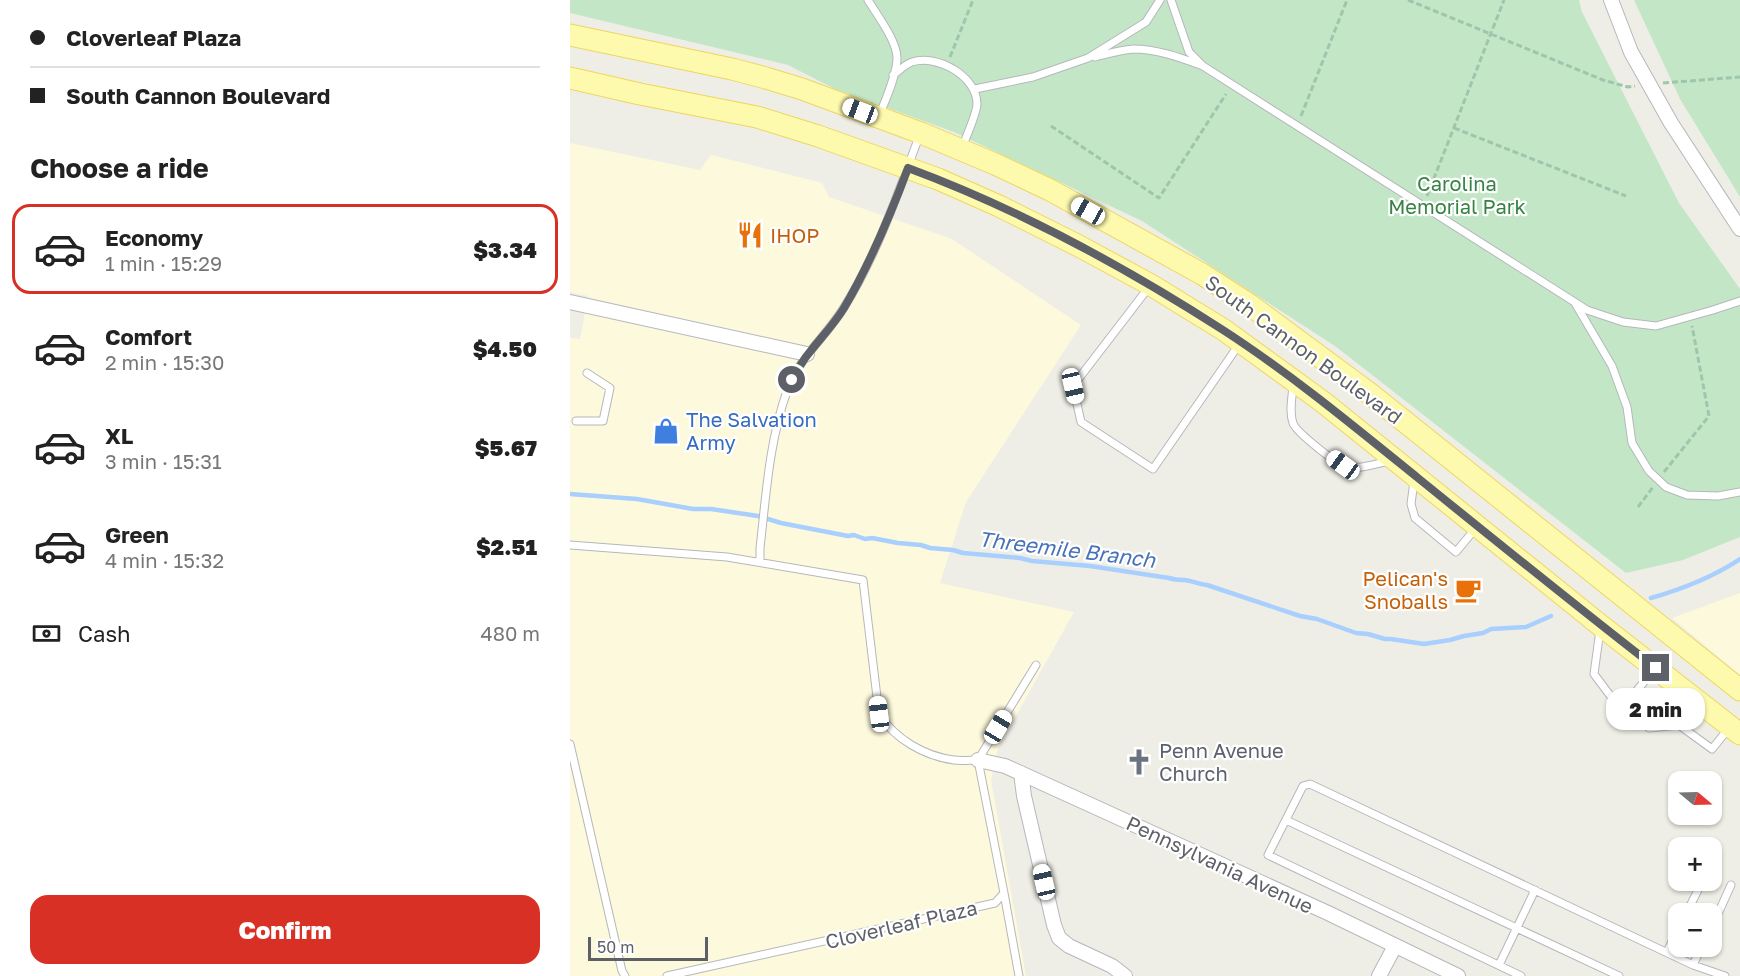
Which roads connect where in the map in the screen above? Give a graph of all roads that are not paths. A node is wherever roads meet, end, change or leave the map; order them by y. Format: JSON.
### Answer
{"nodes":[{"id":1,"x":868,"y":0,"type":"edge"},
{"id":2,"x":1160,"y":0,"type":"edge"},
{"id":3,"x":1171,"y":0,"type":"edge"},
{"id":4,"x":1611,"y":0,"type":"edge"},
{"id":5,"x":570,"y":35,"type":"edge"},
{"id":6,"x":1088,"y":58,"type":"junction"},
{"id":7,"x":1203,"y":66,"type":"junction"},
{"id":8,"x":893,"y":75,"type":"junction"},
{"id":9,"x":570,"y":78,"type":"edge"},
{"id":10,"x":975,"y":89,"type":"junction"},
{"id":11,"x":879,"y":118,"type":"junction"},
{"id":12,"x":921,"y":133,"type":"junction"},
{"id":13,"x":961,"y":150,"type":"junction"},
{"id":14,"x":908,"y":168,"type":"junction"},
{"id":15,"x":1740,"y":229,"type":"edge"},
{"id":16,"x":1151,"y":285,"type":"junction"},
{"id":17,"x":1574,"y":301,"type":"junction"},
{"id":18,"x":1740,"y":301,"type":"edge"},
{"id":19,"x":570,"y":303,"type":"edge"},
{"id":20,"x":1240,"y":342,"type":"junction"},
{"id":21,"x":807,"y":354,"type":"junction"},
{"id":22,"x":587,"y":373,"type":"dead end"},
{"id":23,"x":1293,"y":380,"type":"junction"},
{"id":24,"x":576,"y":421,"type":"dead end"},
{"id":25,"x":1395,"y":459,"type":"junction"},
{"id":26,"x":1415,"y":476,"type":"junction"},
{"id":27,"x":1740,"y":492,"type":"edge"},
{"id":28,"x":1478,"y":526,"type":"junction"},
{"id":29,"x":570,"y":545,"type":"edge"},
{"id":30,"x":760,"y":562,"type":"junction"},
{"id":31,"x":1600,"y":625,"type":"junction"},
{"id":32,"x":1036,"y":665,"type":"dead end"},
{"id":33,"x":1656,"y":668,"type":"junction"},
{"id":34,"x":1638,"y":690,"type":"junction"},
{"id":35,"x":1740,"y":690,"type":"edge"},
{"id":36,"x":1698,"y":701,"type":"junction"},
{"id":37,"x":1623,"y":707,"type":"junction"},
{"id":38,"x":1679,"y":725,"type":"junction"},
{"id":39,"x":1735,"y":730,"type":"edge"},
{"id":40,"x":570,"y":744,"type":"edge"},
{"id":41,"x":978,"y":760,"type":"junction"},
{"id":42,"x":1021,"y":773,"type":"junction"},
{"id":43,"x":1286,"y":820,"type":"junction"},
{"id":44,"x":1731,"y":885,"type":"dead end"},
{"id":45,"x":1535,"y":890,"type":"junction"},
{"id":46,"x":1004,"y":892,"type":"junction"},
{"id":47,"x":1722,"y":905,"type":"edge"},
{"id":48,"x":1517,"y":928,"type":"junction"},
{"id":49,"x":1395,"y":946,"type":"junction"},
{"id":50,"x":1667,"y":952,"type":"joint"},
{"id":51,"x":1697,"y":957,"type":"edge"},
{"id":52,"x":1499,"y":965,"type":"junction"},
{"id":53,"x":1693,"y":965,"type":"junction"},
{"id":54,"x":625,"y":976,"type":"edge"},
{"id":55,"x":667,"y":976,"type":"edge"},
{"id":56,"x":1019,"y":976,"type":"edge"},
{"id":57,"x":1125,"y":976,"type":"edge"},
{"id":58,"x":1378,"y":976,"type":"edge"},
{"id":59,"x":1458,"y":976,"type":"edge"},
{"id":60,"x":1521,"y":976,"type":"edge"},
{"id":61,"x":1619,"y":976,"type":"edge"},
{"id":62,"x":1725,"y":976,"type":"edge"}],
"edges":[{"from":1,"to":8,"type":"lane"},
{"from":2,"to":6,"type":"lane"},
{"from":3,"to":7,"type":"lane"},
{"from":4,"to":15,"type":"street"},
{"from":5,"to":11,"type":"main road","name":"South Cannon Boulevard"},
{"from":6,"to":7,"type":"lane"},
{"from":6,"to":10,"type":"lane"},
{"from":7,"to":17,"type":"lane"},
{"from":8,"to":10,"type":"lane"},
{"from":8,"to":11,"type":"lane"},
{"from":9,"to":14,"type":"main road","name":"South Cannon Boulevard"},
{"from":10,"to":13,"type":"lane"},
{"from":11,"to":12,"type":"main road","name":"South Cannon Boulevard"},
{"from":12,"to":13,"type":"main road","name":"South Cannon Boulevard"},
{"from":12,"to":14,"type":"lane"},
{"from":13,"to":35,"type":"main road","name":"South Cannon Boulevard"},
{"from":14,"to":16,"type":"main road","name":"South Cannon Boulevard"},
{"from":14,"to":21,"type":"lane"},
{"from":16,"to":20,"type":"main road","name":"South Cannon Boulevard"},
{"from":16,"to":20,"type":"lane"},
{"from":17,"to":18,"type":"lane"},
{"from":17,"to":27,"type":"lane"},
{"from":19,"to":21,"type":"street"},
{"from":20,"to":23,"type":"main road","name":"South Cannon Boulevard"},
{"from":21,"to":30,"type":"lane"},
{"from":22,"to":24,"type":"lane"},
{"from":23,"to":25,"type":"main road","name":"South Cannon Boulevard"},
{"from":23,"to":25,"type":"lane"},
{"from":25,"to":26,"type":"main road","name":"South Cannon Boulevard"},
{"from":26,"to":28,"type":"main road","name":"South Cannon Boulevard"},
{"from":26,"to":28,"type":"lane"},
{"from":28,"to":31,"type":"main road","name":"South Cannon Boulevard"},
{"from":29,"to":30,"type":"lane"},
{"from":30,"to":41,"type":"lane"},
{"from":31,"to":33,"type":"main road","name":"South Cannon Boulevard"},
{"from":31,"to":37,"type":"lane"},
{"from":32,"to":41,"type":"lane"},
{"from":33,"to":34,"type":"lane"},
{"from":33,"to":36,"type":"main road","name":"South Cannon Boulevard"},
{"from":34,"to":37,"type":"lane"},
{"from":34,"to":38,"type":"lane"},
{"from":36,"to":38,"type":"lane"},
{"from":36,"to":39,"type":"main road","name":"South Cannon Boulevard"},
{"from":37,"to":38,"type":"lane"},
{"from":38,"to":39,"type":"lane"},
{"from":40,"to":54,"type":"lane"},
{"from":41,"to":42,"type":"street","name":"Pennsylvania Avenue"},
{"from":41,"to":46,"type":"lane"},
{"from":42,"to":49,"type":"street","name":"Pennsylvania Avenue"},
{"from":42,"to":57,"type":"street"},
{"from":43,"to":45,"type":"lane"},
{"from":43,"to":48,"type":"lane"},
{"from":43,"to":52,"type":"lane"},
{"from":44,"to":47,"type":"lane"},
{"from":45,"to":48,"type":"lane"},
{"from":45,"to":50,"type":"lane"},
{"from":46,"to":55,"type":"lane","name":"Cloverleaf Plaza"},
{"from":46,"to":56,"type":"lane"},
{"from":48,"to":52,"type":"lane"},
{"from":48,"to":61,"type":"lane"},
{"from":49,"to":58,"type":"street"},
{"from":49,"to":59,"type":"street","name":"Pennsylvania Avenue"},
{"from":50,"to":53,"type":"lane"},
{"from":51,"to":53,"type":"lane"},
{"from":52,"to":60,"type":"lane"},
{"from":53,"to":62,"type":"lane"}]}
